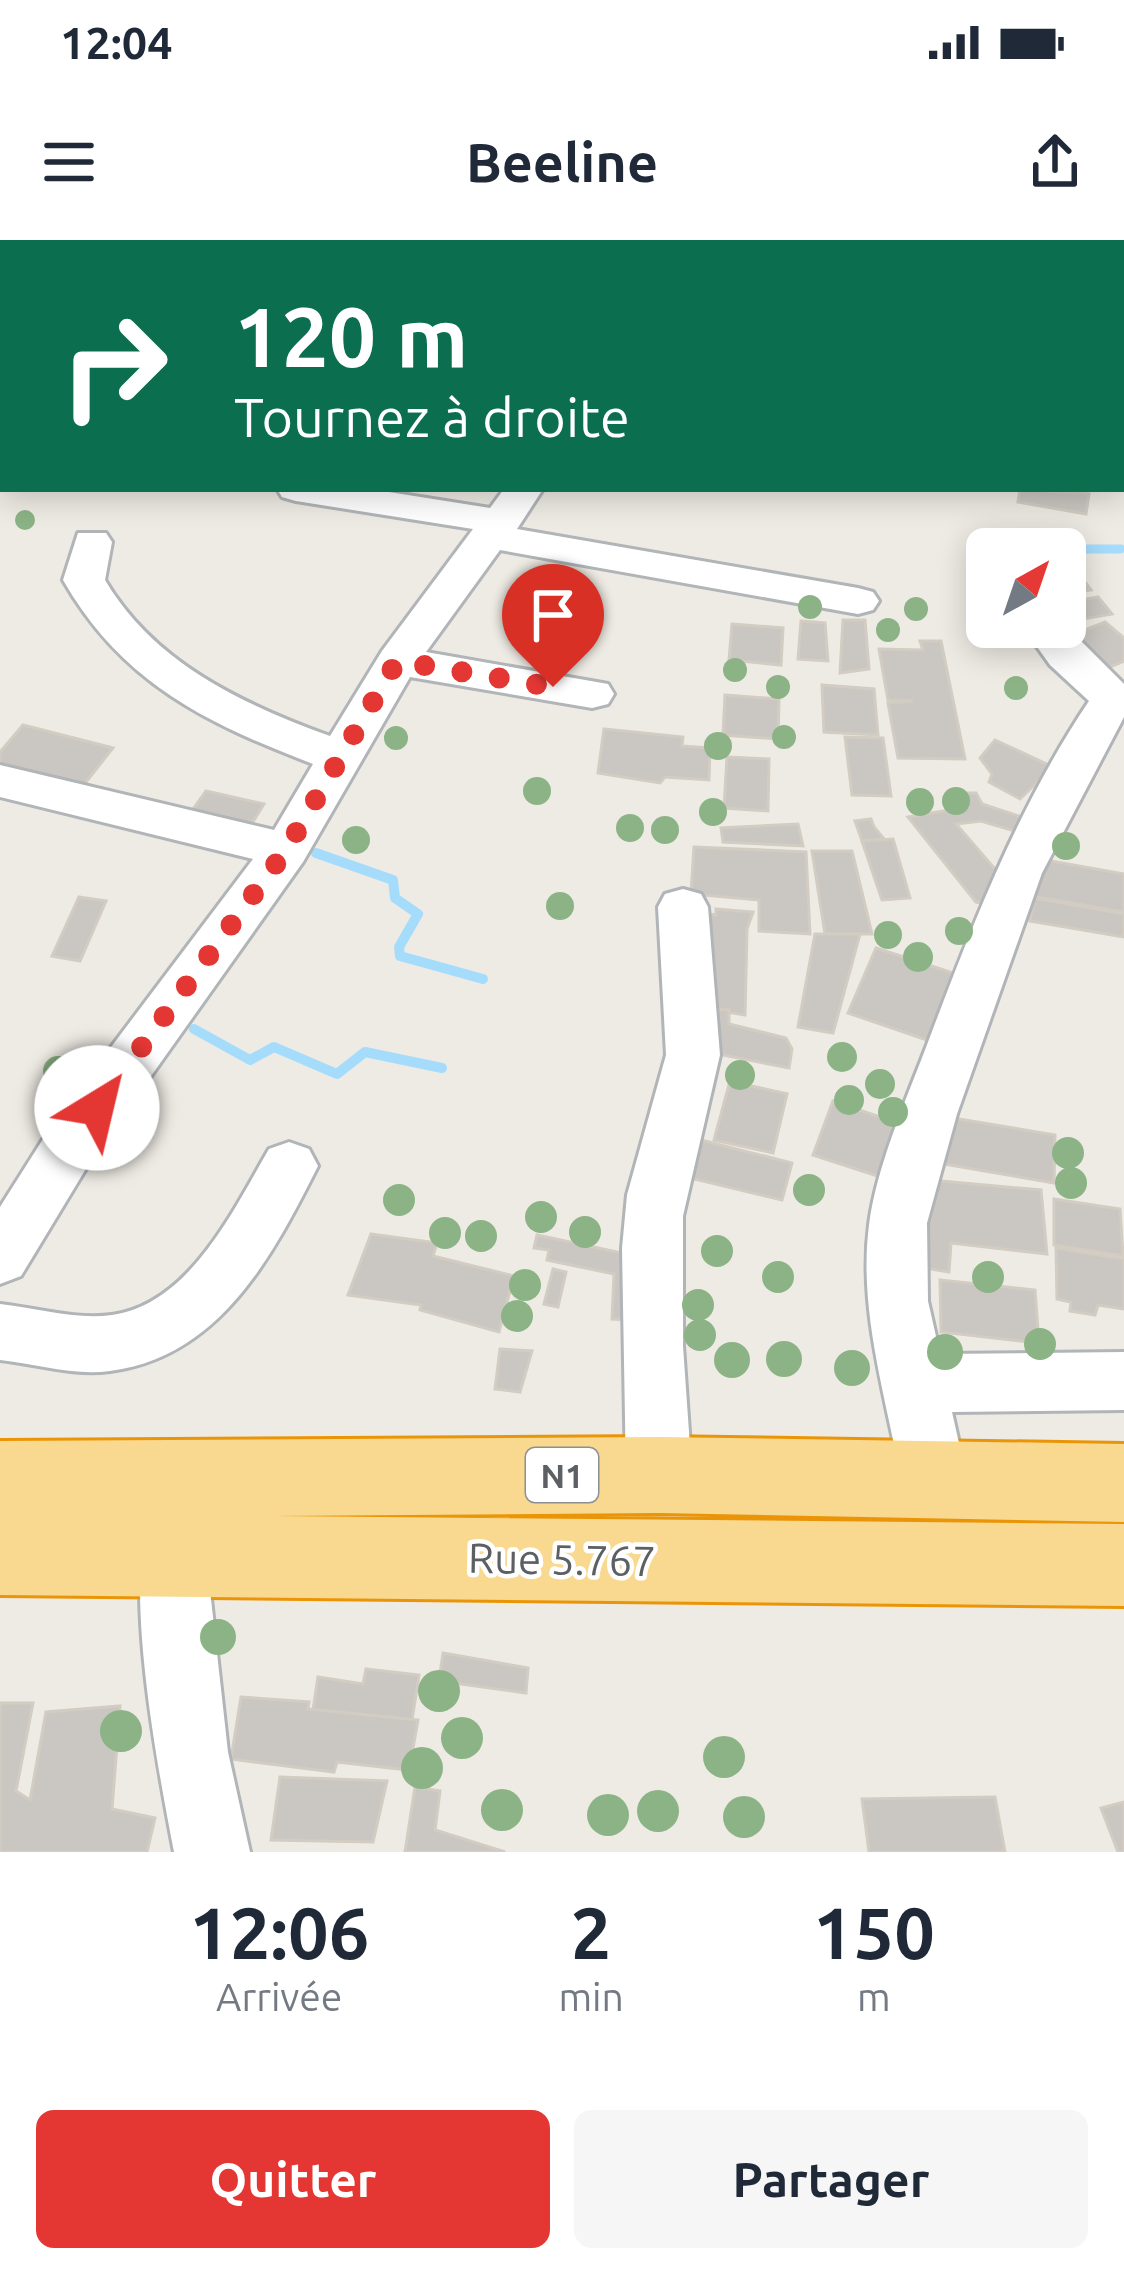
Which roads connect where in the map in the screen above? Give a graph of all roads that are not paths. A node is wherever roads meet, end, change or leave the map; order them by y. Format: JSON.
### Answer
{"nodes":[{"id":1,"x":330,"y":492,"type":"edge"},
{"id":2,"x":409,"y":499,"type":"edge"},
{"id":3,"x":505,"y":516,"type":"edge"},
{"id":4,"x":92,"y":542,"type":"dead end"},
{"id":5,"x":858,"y":601,"type":"dead end"},
{"id":6,"x":1059,"y":648,"type":"edge"},
{"id":7,"x":397,"y":661,"type":"junction"},
{"id":8,"x":592,"y":694,"type":"dead end"},
{"id":9,"x":340,"y":757,"type":"junction"},
{"id":10,"x":0,"y":781,"type":"edge"},
{"id":11,"x":286,"y":850,"type":"junction"},
{"id":12,"x":683,"y":907,"type":"dead end"},
{"id":13,"x":289,"y":1166,"type":"dead end"},
{"id":14,"x":0,"y":1258,"type":"edge"},
{"id":15,"x":0,"y":1332,"type":"edge"},
{"id":16,"x":1124,"y":1381,"type":"edge"},
{"id":17,"x":915,"y":1383,"type":"junction"},
{"id":18,"x":659,"y":1475,"type":"junction"},
{"id":19,"x":0,"y":1478,"type":"edge"},
{"id":20,"x":934,"y":1479,"type":"junction"},
{"id":21,"x":1124,"y":1483,"type":"edge"},
{"id":22,"x":177,"y":1515,"type":"junction"},
{"id":23,"x":0,"y":1554,"type":"edge"},
{"id":24,"x":1124,"y":1565,"type":"edge"},
{"id":25,"x":212,"y":1852,"type":"edge"}],
"edges":[{"from":1,"to":2,"type":"street"},
{"from":2,"to":3,"type":"street"},
{"from":3,"to":5,"type":"street"},
{"from":3,"to":7,"type":"street"},
{"from":4,"to":9,"type":"street"},
{"from":6,"to":17,"type":"street"},
{"from":7,"to":8,"type":"street"},
{"from":7,"to":9,"type":"street"},
{"from":9,"to":11,"type":"street"},
{"from":10,"to":11,"type":"street"},
{"from":11,"to":14,"type":"street"},
{"from":12,"to":18,"type":"street"},
{"from":13,"to":15,"type":"street"},
{"from":16,"to":17,"type":"street"},
{"from":17,"to":20,"type":"street"},
{"from":18,"to":20,"type":"highway","number":"N1"},
{"from":18,"to":22,"type":"highway","number":"N1"},
{"from":19,"to":22,"type":"highway","number":"N1"},
{"from":20,"to":21,"type":"highway","number":"N1"},
{"from":22,"to":23,"type":"highway","name":"Rue 5.767","number":"N1"},
{"from":22,"to":24,"type":"highway","name":"Rue 5.767","number":"N1"},
{"from":22,"to":25,"type":"street"}]}
